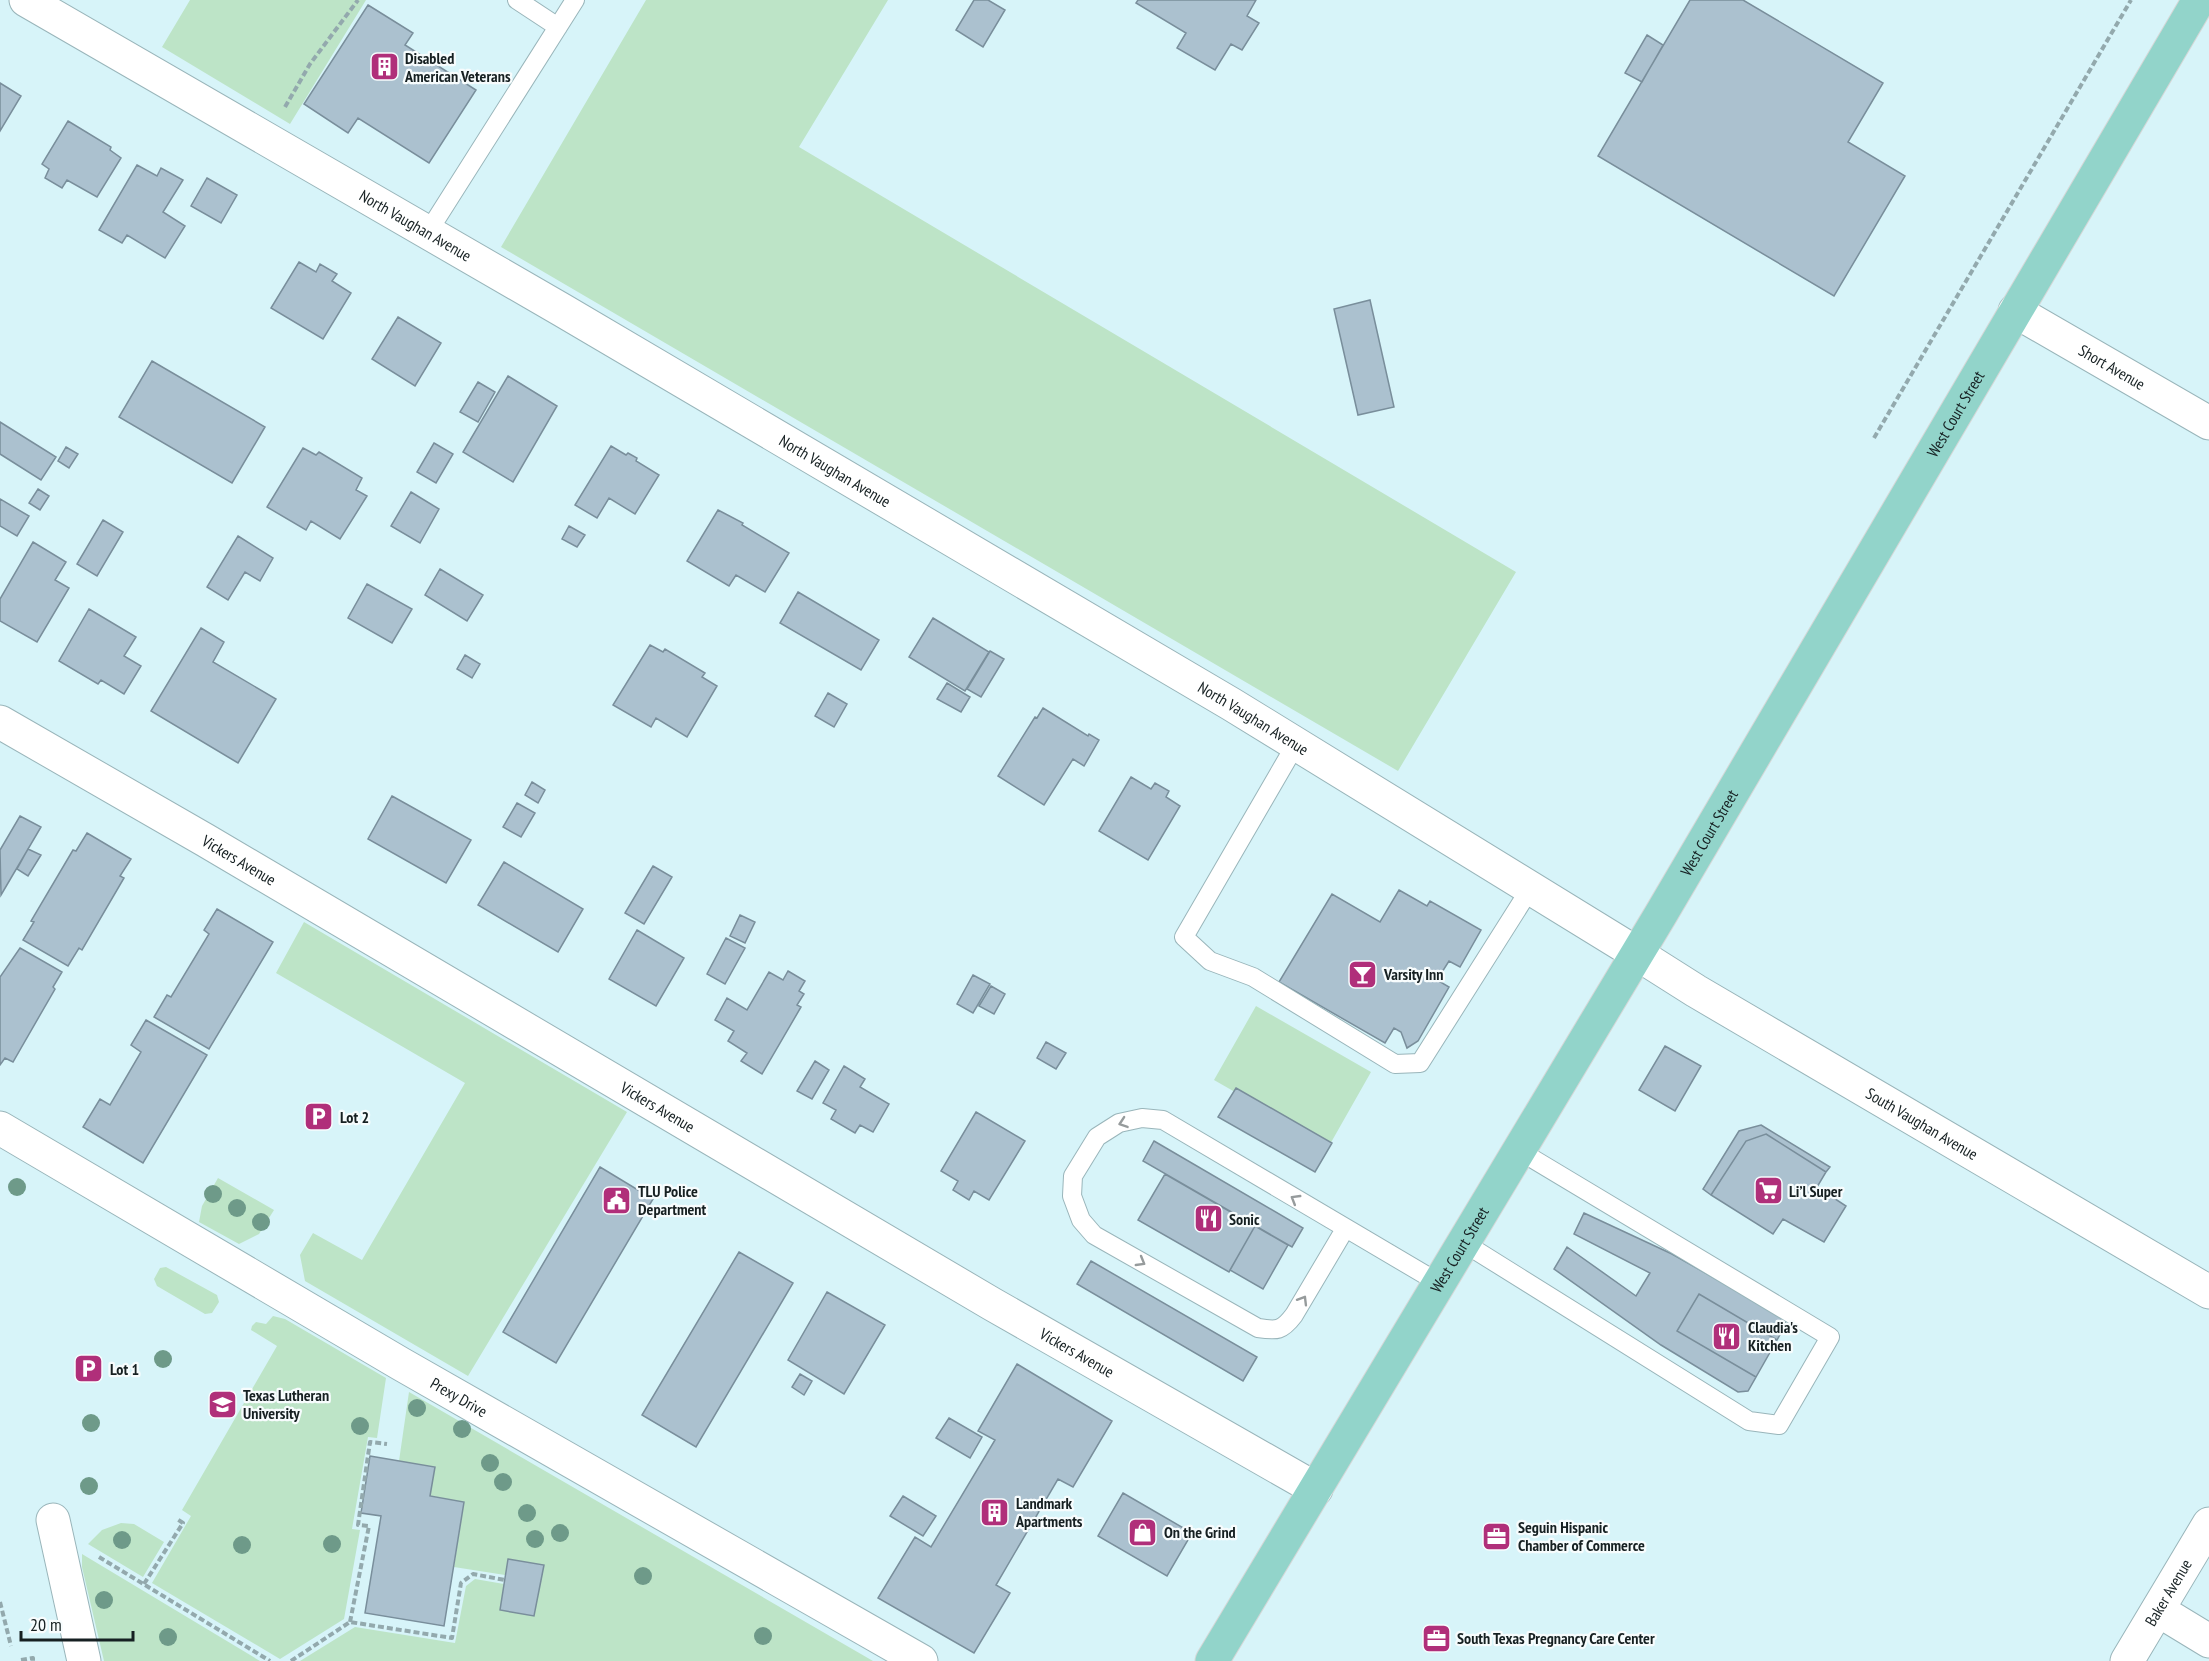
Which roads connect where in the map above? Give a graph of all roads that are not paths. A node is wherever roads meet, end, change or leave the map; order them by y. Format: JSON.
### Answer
{"nodes":[{"id":1,"x":26,"y":0,"type":"edge"},
{"id":2,"x":517,"y":0,"type":"edge"},
{"id":3,"x":575,"y":0,"type":"edge"},
{"id":4,"x":2199,"y":0,"type":"edge"},
{"id":5,"x":558,"y":27,"type":"junction"},
{"id":6,"x":428,"y":232,"type":"junction"},
{"id":7,"x":2015,"y":311,"type":"junction"},
{"id":8,"x":2209,"y":423,"type":"edge"},
{"id":9,"x":0,"y":722,"type":"edge"},
{"id":10,"x":1296,"y":744,"type":"junction"},
{"id":11,"x":1530,"y":889,"type":"junction"},
{"id":12,"x":1636,"y":953,"type":"junction"},
{"id":13,"x":0,"y":1128,"type":"edge"},
{"id":14,"x":1518,"y":1150,"type":"junction"},
{"id":15,"x":1345,"y":1229,"type":"junction"},
{"id":16,"x":1464,"y":1243,"type":"junction"},
{"id":17,"x":1439,"y":1283,"type":"junction"},
{"id":18,"x":2209,"y":1292,"type":"edge"},
{"id":19,"x":1316,"y":1488,"type":"junction"},
{"id":20,"x":2209,"y":1524,"type":"edge"},
{"id":21,"x":56,"y":1531,"type":"road end"},
{"id":22,"x":2158,"y":1610,"type":"junction"},
{"id":23,"x":2209,"y":1641,"type":"edge"},
{"id":24,"x":84,"y":1661,"type":"edge"},
{"id":25,"x":921,"y":1661,"type":"edge"},
{"id":26,"x":1212,"y":1661,"type":"edge"},
{"id":27,"x":2127,"y":1661,"type":"edge"}],
"edges":[{"from":1,"to":6,"type":"street","name":"North Vaughan Avenue"},
{"from":2,"to":5,"type":"lane"},
{"from":3,"to":5,"type":"lane"},
{"from":4,"to":7,"type":"main road","name":"West Court Street"},
{"from":5,"to":6,"type":"lane"},
{"from":6,"to":10,"type":"street","name":"North Vaughan Avenue"},
{"from":7,"to":8,"type":"street","name":"Short Avenue"},
{"from":7,"to":12,"type":"main road","name":"West Court Street"},
{"from":9,"to":19,"type":"street","name":"Vickers Avenue"},
{"from":10,"to":11,"type":"street","name":"North Vaughan Avenue"},
{"from":10,"to":11,"type":"lane"},
{"from":11,"to":12,"type":"street","name":"North Vaughan Avenue"},
{"from":12,"to":14,"type":"main road","name":"West Court Street"},
{"from":12,"to":18,"type":"street","name":"South Vaughan Avenue"},
{"from":13,"to":25,"type":"street","name":"Prexy Drive"},
{"from":14,"to":16,"type":"main road","name":"West Court Street"},
{"from":14,"to":16,"type":"lane"},
{"from":15,"to":15,"type":"lane","one_way":true},
{"from":15,"to":17,"type":"lane"},
{"from":16,"to":17,"type":"main road","name":"West Court Street"},
{"from":17,"to":19,"type":"main road","name":"West Court Street"},
{"from":19,"to":26,"type":"main road","name":"West Court Street"},
{"from":20,"to":22,"type":"street","name":"Baker Avenue"},
{"from":21,"to":24,"type":"street"},
{"from":22,"to":23,"type":"street"},
{"from":22,"to":27,"type":"street","name":"Baker Avenue"}]}
